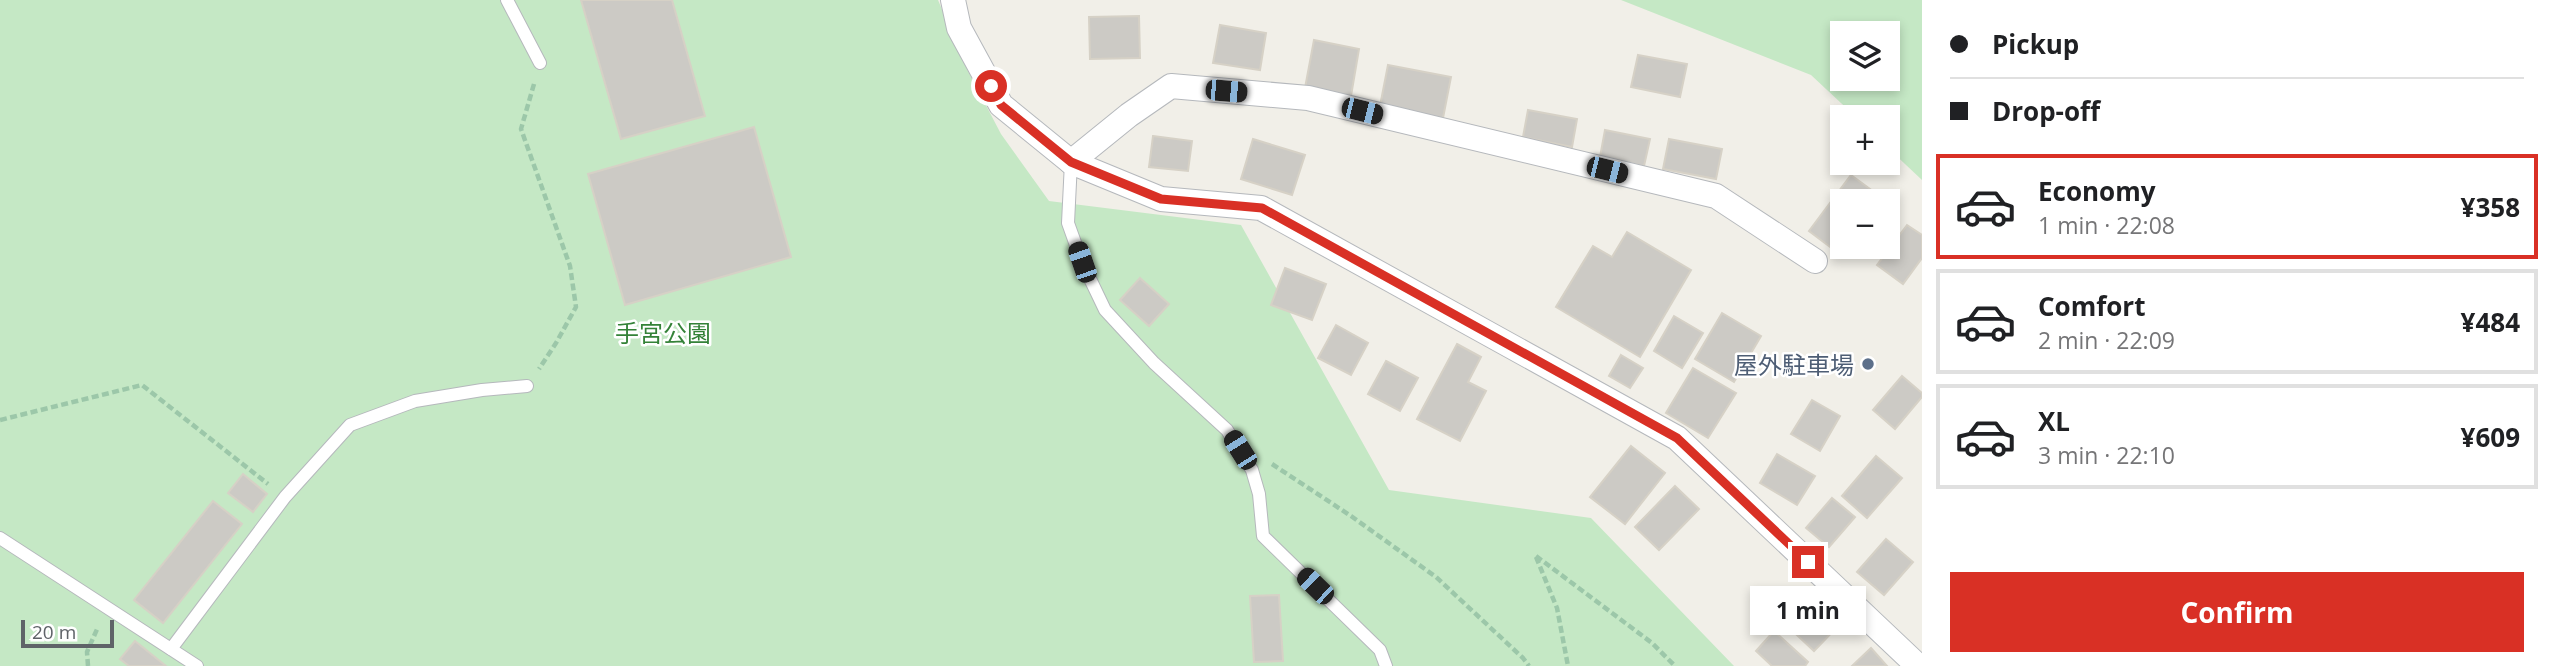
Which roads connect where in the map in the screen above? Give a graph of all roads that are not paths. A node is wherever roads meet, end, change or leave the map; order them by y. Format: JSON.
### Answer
{"nodes":[{"id":1,"x":507,"y":0,"type":"edge"},
{"id":2,"x":953,"y":0,"type":"edge"},
{"id":3,"x":540,"y":63,"type":"road end"},
{"id":4,"x":1071,"y":162,"type":"junction"},
{"id":5,"x":1815,"y":261,"type":"dead end"},
{"id":6,"x":527,"y":386,"type":"road end"},
{"id":7,"x":0,"y":538,"type":"edge"},
{"id":8,"x":171,"y":649,"type":"junction"},
{"id":9,"x":197,"y":666,"type":"edge"},
{"id":10,"x":1386,"y":666,"type":"edge"},
{"id":11,"x":1918,"y":666,"type":"edge"}],
"edges":[{"from":1,"to":3,"type":"lane"},
{"from":2,"to":4,"type":"street"},
{"from":4,"to":5,"type":"street"},
{"from":4,"to":10,"type":"lane"},
{"from":4,"to":11,"type":"street"},
{"from":6,"to":8,"type":"lane"},
{"from":7,"to":8,"type":"lane"},
{"from":8,"to":9,"type":"lane"}]}
